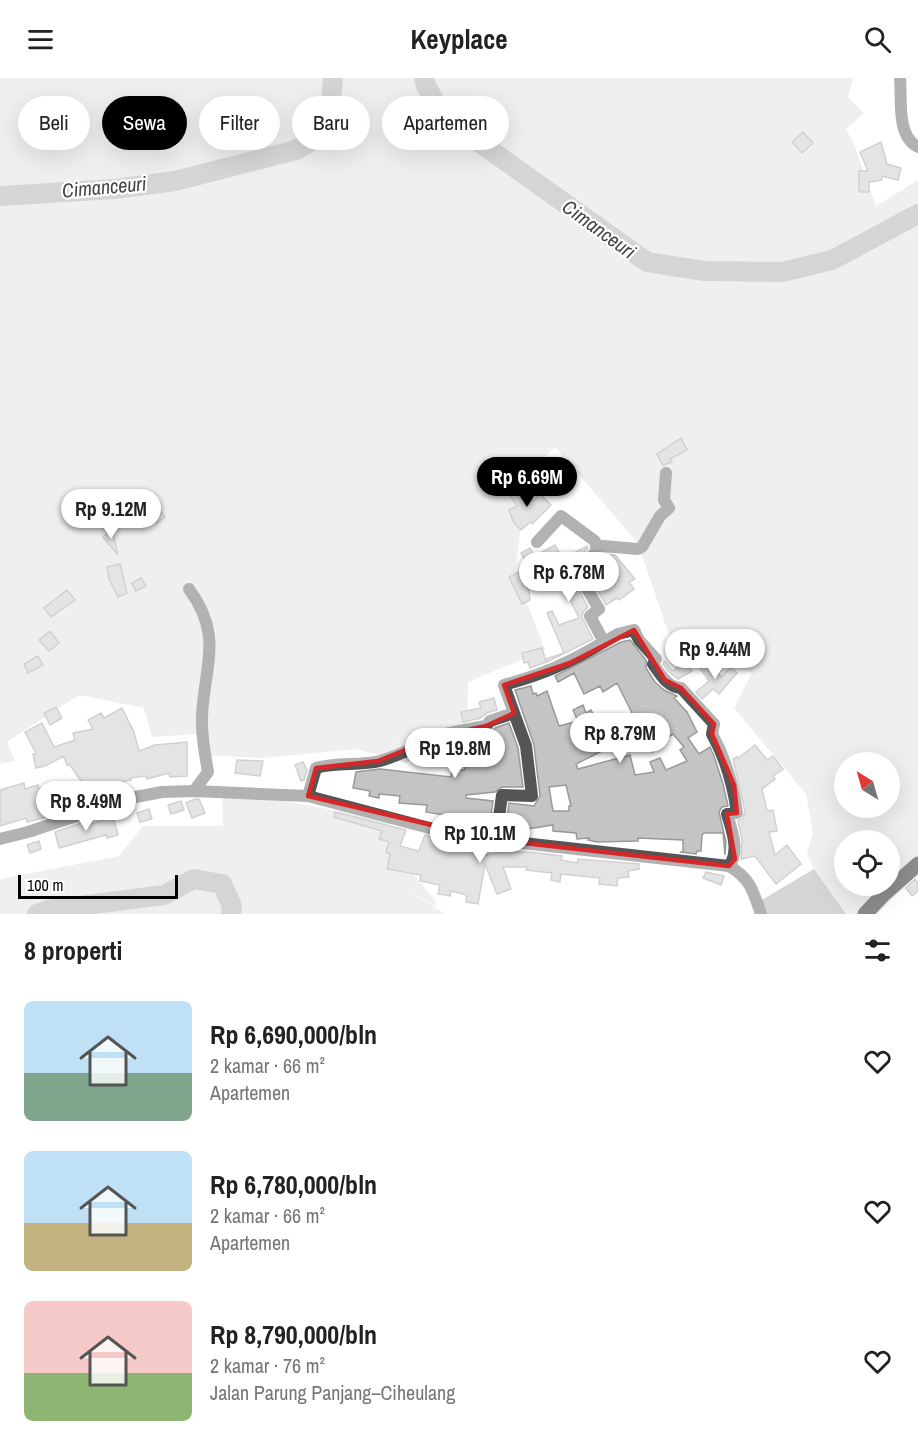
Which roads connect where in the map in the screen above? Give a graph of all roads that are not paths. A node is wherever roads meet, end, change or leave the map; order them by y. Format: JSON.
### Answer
{"nodes":[{"id":1,"x":900,"y":78,"type":"edge"},
{"id":2,"x":918,"y":147,"type":"edge"},
{"id":3,"x":666,"y":473,"type":"dead end"},
{"id":4,"x":537,"y":542,"type":"dead end"},
{"id":5,"x":597,"y":552,"type":"junction"},
{"id":6,"x":189,"y":589,"type":"dead end"},
{"id":7,"x":604,"y":642,"type":"junction"},
{"id":8,"x":514,"y":712,"type":"junction"},
{"id":9,"x":194,"y":791,"type":"junction"},
{"id":10,"x":308,"y":796,"type":"junction"},
{"id":11,"x":0,"y":839,"type":"edge"},
{"id":12,"x":496,"y":840,"type":"junction"},
{"id":13,"x":918,"y":864,"type":"edge"},
{"id":14,"x":729,"y":866,"type":"junction"},
{"id":15,"x":761,"y":914,"type":"edge"},
{"id":16,"x":865,"y":914,"type":"edge"}],
"edges":[{"from":1,"to":2,"type":"street"},
{"from":3,"to":5,"type":"street"},
{"from":4,"to":5,"type":"street"},
{"from":5,"to":7,"type":"street"},
{"from":6,"to":9,"type":"street"},
{"from":7,"to":8,"type":"street"},
{"from":7,"to":14,"type":"street"},
{"from":8,"to":10,"type":"street"},
{"from":8,"to":12,"type":"street"},
{"from":9,"to":10,"type":"street"},
{"from":9,"to":11,"type":"street"},
{"from":10,"to":12,"type":"street"},
{"from":12,"to":14,"type":"street"},
{"from":13,"to":16,"type":"main road"},
{"from":14,"to":15,"type":"street"}]}
